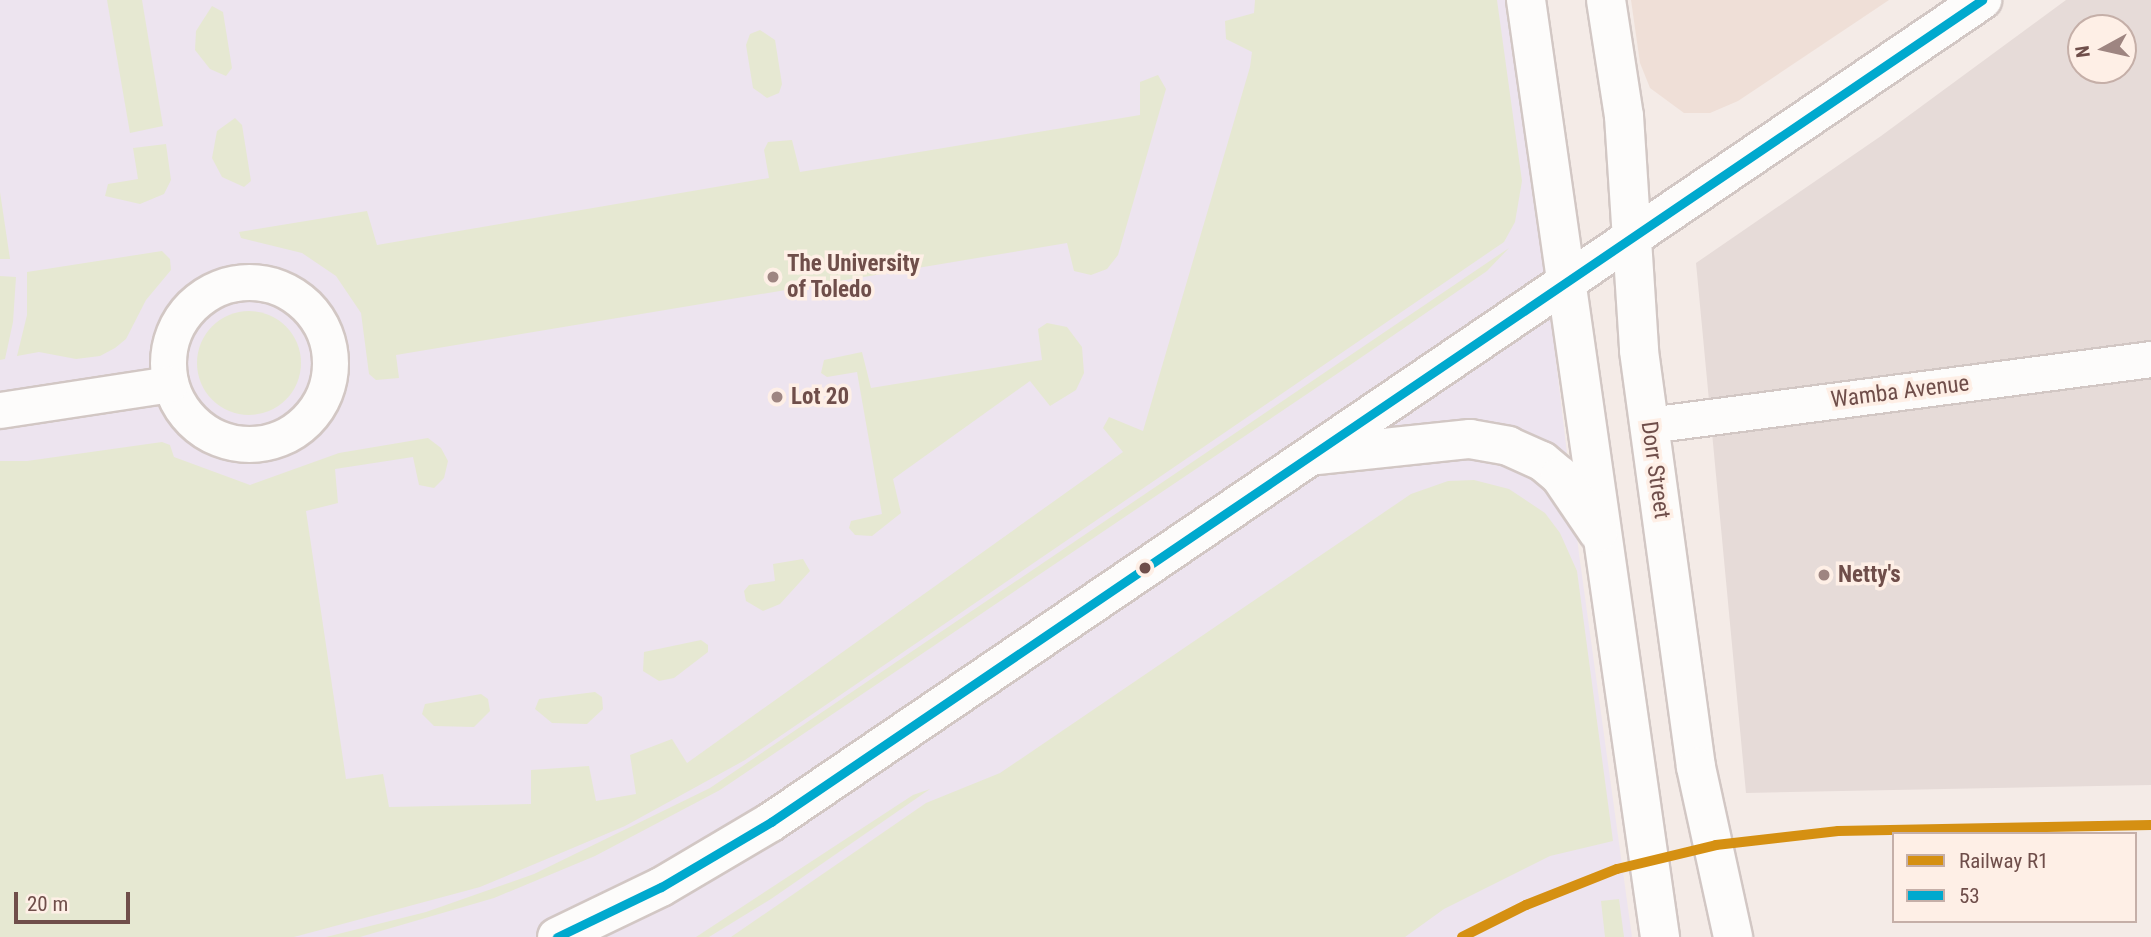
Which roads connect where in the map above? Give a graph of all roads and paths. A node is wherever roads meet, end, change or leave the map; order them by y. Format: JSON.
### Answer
{"nodes":[{"id":1,"x":1526,"y":0,"type":"edge"},
{"id":2,"x":1606,"y":0,"type":"edge"},
{"id":3,"x":1982,"y":0,"type":"edge"},
{"id":4,"x":1631,"y":240,"type":"junction"},
{"id":5,"x":1566,"y":285,"type":"junction"},
{"id":6,"x":2151,"y":359,"type":"edge"},
{"id":7,"x":170,"y":384,"type":"junction"},
{"id":8,"x":0,"y":410,"type":"edge"},
{"id":9,"x":1649,"y":425,"type":"junction"},
{"id":10,"x":1308,"y":456,"type":"junction"},
{"id":11,"x":1603,"y":539,"type":"junction"},
{"id":12,"x":557,"y":937,"type":"edge"},
{"id":13,"x":1660,"y":937,"type":"edge"},
{"id":14,"x":1733,"y":937,"type":"edge"}],
"edges":[{"from":1,"to":5,"type":"street"},
{"from":2,"to":4,"type":"street","name":"Dorr Street"},
{"from":3,"to":4,"type":"street"},
{"from":4,"to":5,"type":"street"},
{"from":4,"to":9,"type":"street","name":"Dorr Street"},
{"from":5,"to":10,"type":"street"},
{"from":5,"to":11,"type":"street"},
{"from":6,"to":9,"type":"street","name":"Wamba Avenue"},
{"from":7,"to":7,"type":"street"},
{"from":7,"to":8,"type":"street"},
{"from":9,"to":14,"type":"street","name":"Dorr Street"},
{"from":10,"to":11,"type":"street"},
{"from":10,"to":12,"type":"street"},
{"from":11,"to":13,"type":"street"}]}
